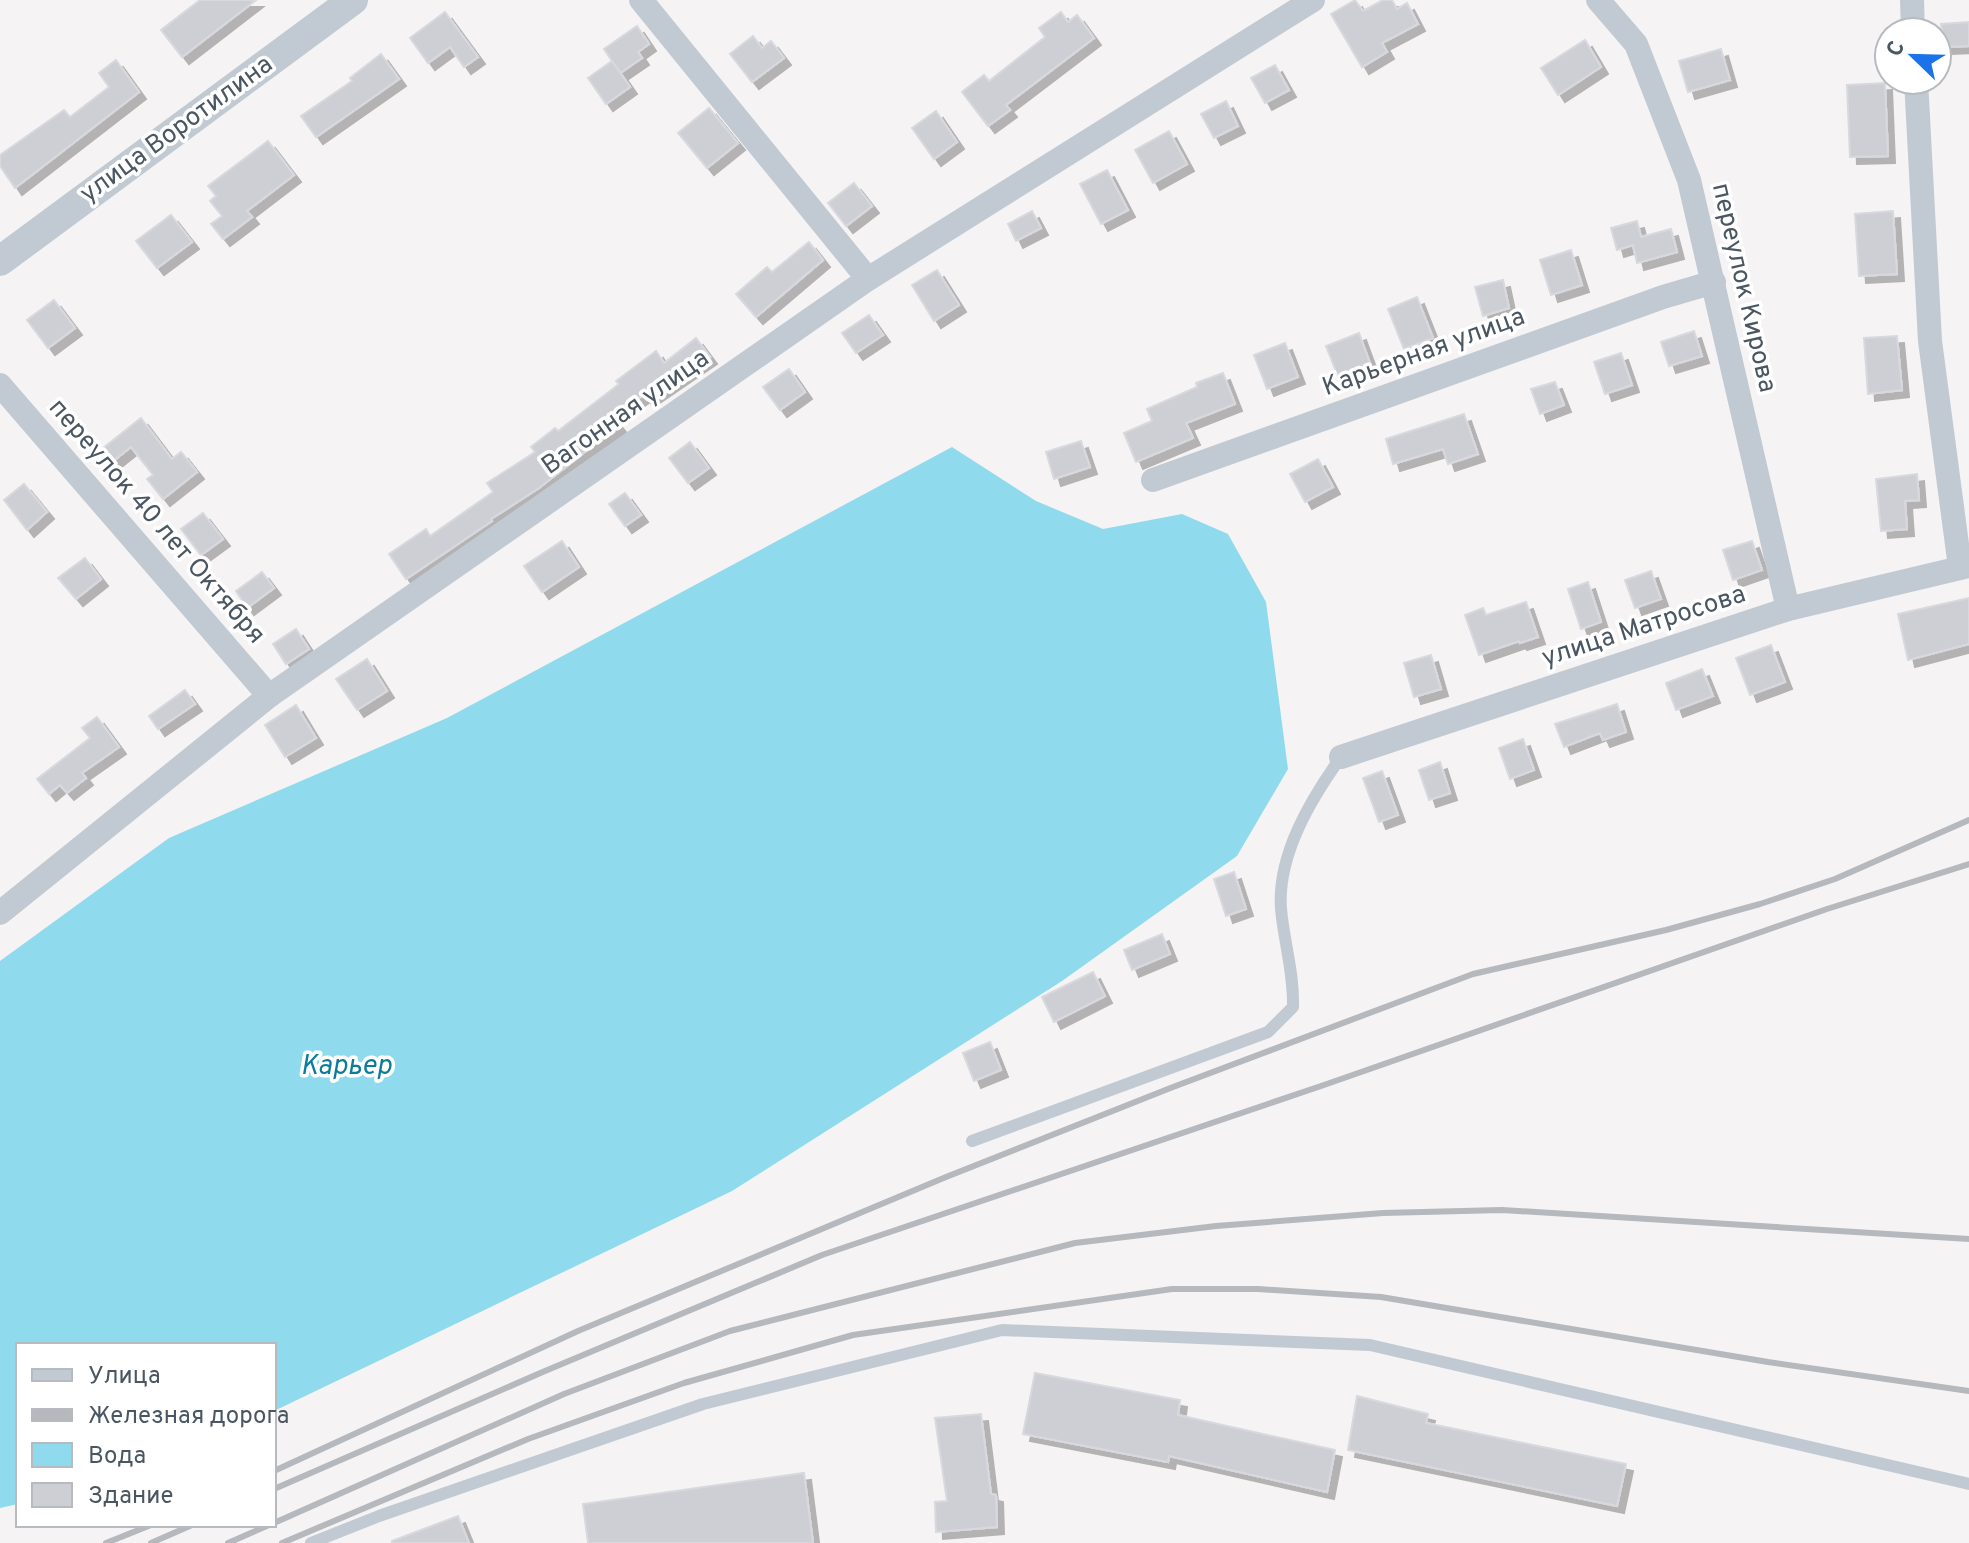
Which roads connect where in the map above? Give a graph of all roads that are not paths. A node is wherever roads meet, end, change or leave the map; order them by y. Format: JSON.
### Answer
{"nodes":[{"id":1,"x":353,"y":0,"type":"edge"},
{"id":2,"x":641,"y":0,"type":"edge"},
{"id":3,"x":1313,"y":0,"type":"edge"},
{"id":4,"x":1598,"y":0,"type":"edge"},
{"id":5,"x":1917,"y":96,"type":"edge"},
{"id":6,"x":0,"y":261,"type":"edge"},
{"id":7,"x":868,"y":279,"type":"junction"},
{"id":8,"x":1714,"y":282,"type":"junction"},
{"id":9,"x":0,"y":385,"type":"edge"},
{"id":10,"x":1153,"y":480,"type":"dead end"},
{"id":11,"x":1964,"y":567,"type":"edge"},
{"id":12,"x":1788,"y":609,"type":"junction"},
{"id":13,"x":269,"y":696,"type":"junction"},
{"id":14,"x":1341,"y":757,"type":"joint"},
{"id":15,"x":0,"y":913,"type":"edge"},
{"id":16,"x":972,"y":1141,"type":"dead end"},
{"id":17,"x":1969,"y":1484,"type":"edge"},
{"id":18,"x":311,"y":1543,"type":"edge"}],
"edges":[{"from":1,"to":6,"type":"street","name":"улица Воротилина"},
{"from":2,"to":7,"type":"street"},
{"from":3,"to":7,"type":"street","name":"Вагонная улица"},
{"from":4,"to":8,"type":"street","name":"переулок Кирова"},
{"from":5,"to":11,"type":"street"},
{"from":7,"to":13,"type":"street","name":"Вагонная улица"},
{"from":8,"to":10,"type":"street","name":"Карьерная улица"},
{"from":8,"to":12,"type":"street","name":"переулок Кирова"},
{"from":9,"to":13,"type":"street","name":"переулок 40 лет Октября"},
{"from":11,"to":12,"type":"street","name":"улица Матросова"},
{"from":12,"to":14,"type":"street","name":"улица Матросова"},
{"from":13,"to":15,"type":"street","name":"Вагонная улица"},
{"from":14,"to":16,"type":"lane"},
{"from":17,"to":18,"type":"lane"}]}
